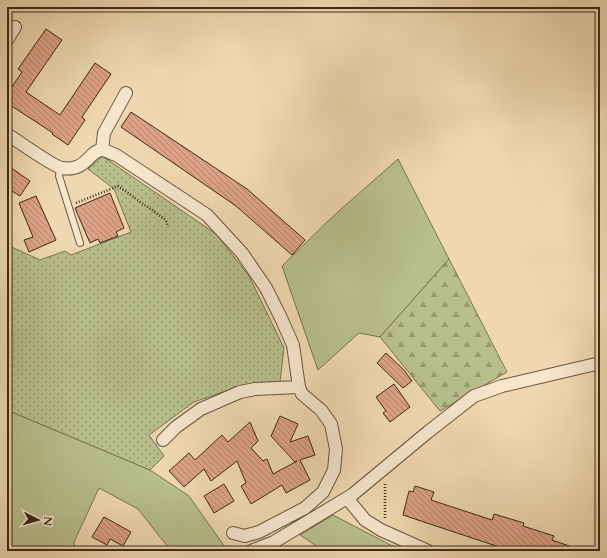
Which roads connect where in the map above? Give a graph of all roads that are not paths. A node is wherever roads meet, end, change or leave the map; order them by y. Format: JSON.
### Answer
{"nodes":[{"id":1,"x":15,"y":27,"type":"dead end"},
{"id":2,"x":7,"y":40,"type":"edge"},
{"id":3,"x":126,"y":93,"type":"dead end"},
{"id":4,"x":7,"y":134,"type":"edge"},
{"id":5,"x":102,"y":150,"type":"junction"},
{"id":6,"x":60,"y":168,"type":"junction"},
{"id":7,"x":80,"y":243,"type":"dead end"},
{"id":8,"x":600,"y":363,"type":"edge"},
{"id":9,"x":299,"y":387,"type":"junction"},
{"id":10,"x":164,"y":440,"type":"dead end"},
{"id":11,"x":347,"y":498,"type":"junction"},
{"id":12,"x":233,"y":533,"type":"dead end"},
{"id":13,"x":251,"y":551,"type":"edge"},
{"id":14,"x":428,"y":551,"type":"edge"}],
"edges":[{"from":1,"to":2,"type":"street"},
{"from":3,"to":5,"type":"street"},
{"from":4,"to":6,"type":"street"},
{"from":5,"to":6,"type":"street"},
{"from":5,"to":9,"type":"street"},
{"from":6,"to":7,"type":"lane"},
{"from":8,"to":11,"type":"street"},
{"from":9,"to":10,"type":"street"},
{"from":9,"to":12,"type":"street"},
{"from":11,"to":13,"type":"street"},
{"from":11,"to":14,"type":"street"}]}
